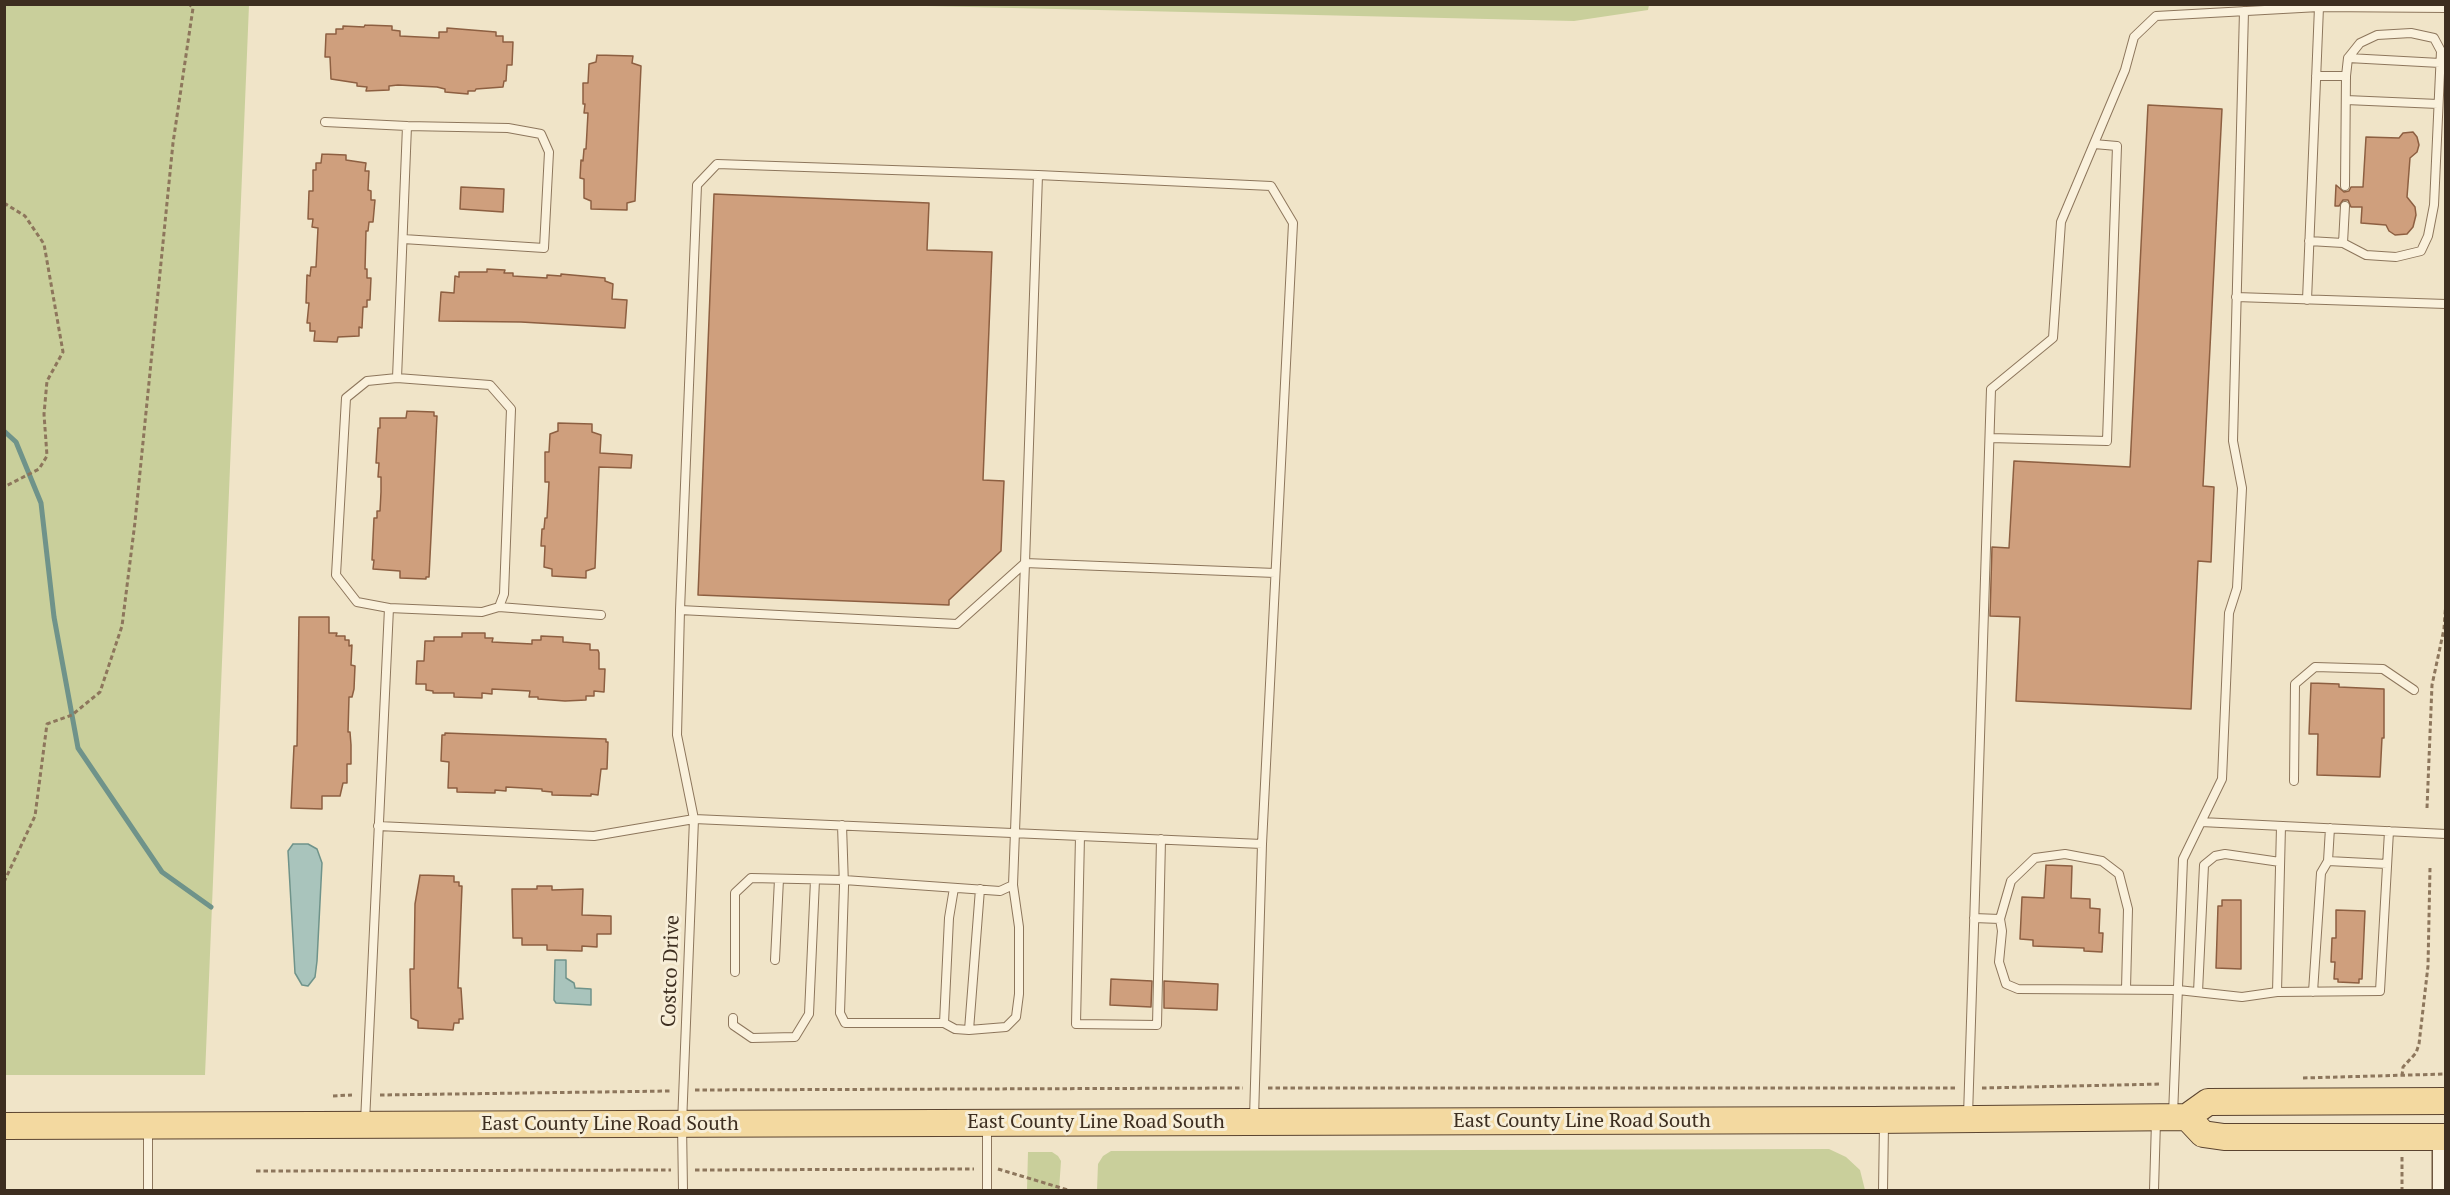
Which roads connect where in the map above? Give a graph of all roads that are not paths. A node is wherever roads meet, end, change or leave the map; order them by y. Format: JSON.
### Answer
{"nodes":[{"id":1,"x":2319,"y":7,"type":"junction"},
{"id":2,"x":2445,"y":8,"type":"edge"},
{"id":3,"x":2244,"y":11,"type":"junction"},
{"id":4,"x":2348,"y":58,"type":"junction"},
{"id":5,"x":2440,"y":63,"type":"junction"},
{"id":6,"x":2316,"y":76,"type":"junction"},
{"id":7,"x":2346,"y":76,"type":"junction"},
{"id":8,"x":2346,"y":100,"type":"junction"},
{"id":9,"x":2438,"y":104,"type":"junction"},
{"id":10,"x":325,"y":122,"type":"dead end"},
{"id":11,"x":407,"y":126,"type":"junction"},
{"id":12,"x":2094,"y":144,"type":"junction"},
{"id":13,"x":1038,"y":175,"type":"junction"},
{"id":14,"x":2345,"y":186,"type":"dead end"},
{"id":15,"x":2345,"y":206,"type":"dead end"},
{"id":16,"x":403,"y":239,"type":"junction"},
{"id":17,"x":2309,"y":241,"type":"junction"},
{"id":18,"x":2343,"y":243,"type":"junction"},
{"id":19,"x":2236,"y":297,"type":"junction"},
{"id":20,"x":2307,"y":300,"type":"junction"},
{"id":21,"x":2445,"y":304,"type":"edge"},
{"id":22,"x":397,"y":378,"type":"junction"},
{"id":23,"x":1990,"y":438,"type":"junction"},
{"id":24,"x":1025,"y":563,"type":"junction"},
{"id":25,"x":1275,"y":573,"type":"junction"},
{"id":26,"x":498,"y":607,"type":"junction"},
{"id":27,"x":388,"y":608,"type":"junction"},
{"id":28,"x":680,"y":610,"type":"junction"},
{"id":29,"x":602,"y":615,"type":"dead end"},
{"id":30,"x":2414,"y":690,"type":"dead end"},
{"id":31,"x":2294,"y":781,"type":"dead end"},
{"id":32,"x":694,"y":819,"type":"junction"},
{"id":33,"x":2201,"y":822,"type":"junction"},
{"id":34,"x":842,"y":825,"type":"junction"},
{"id":35,"x":378,"y":826,"type":"junction"},
{"id":36,"x":2281,"y":826,"type":"junction"},
{"id":37,"x":2330,"y":828,"type":"junction"},
{"id":38,"x":2389,"y":831,"type":"junction"},
{"id":39,"x":1016,"y":833,"type":"junction"},
{"id":40,"x":2445,"y":834,"type":"edge"},
{"id":41,"x":1080,"y":836,"type":"junction"},
{"id":42,"x":1161,"y":839,"type":"junction"},
{"id":43,"x":1262,"y":844,"type":"junction"},
{"id":44,"x":2328,"y":861,"type":"junction"},
{"id":45,"x":2280,"y":862,"type":"junction"},
{"id":46,"x":2387,"y":864,"type":"junction"},
{"id":47,"x":779,"y":879,"type":"junction"},
{"id":48,"x":815,"y":880,"type":"junction"},
{"id":49,"x":844,"y":880,"type":"junction"},
{"id":50,"x":1013,"y":885,"type":"junction"},
{"id":51,"x":954,"y":888,"type":"junction"},
{"id":52,"x":980,"y":890,"type":"junction"},
{"id":53,"x":1974,"y":918,"type":"junction"},
{"id":54,"x":2000,"y":919,"type":"junction"},
{"id":55,"x":775,"y":960,"type":"dead end"},
{"id":56,"x":735,"y":972,"type":"dead end"},
{"id":57,"x":2126,"y":989,"type":"junction"},
{"id":58,"x":2178,"y":990,"type":"junction"},
{"id":59,"x":2198,"y":992,"type":"junction"},
{"id":60,"x":2277,"y":992,"type":"junction"},
{"id":61,"x":2313,"y":992,"type":"junction"},
{"id":62,"x":733,"y":1018,"type":"dead end"},
{"id":63,"x":944,"y":1023,"type":"junction"},
{"id":64,"x":969,"y":1030,"type":"junction"},
{"id":65,"x":2445,"y":1103,"type":"edge"},
{"id":66,"x":2172,"y":1117,"type":"junction"},
{"id":67,"x":1968,"y":1119,"type":"junction"},
{"id":68,"x":1884,"y":1120,"type":"junction"},
{"id":69,"x":1254,"y":1122,"type":"junction"},
{"id":70,"x":987,"y":1123,"type":"junction"},
{"id":71,"x":682,"y":1124,"type":"junction"},
{"id":72,"x":364,"y":1125,"type":"junction"},
{"id":73,"x":4,"y":1126,"type":"edge"},
{"id":74,"x":148,"y":1126,"type":"junction"},
{"id":75,"x":2445,"y":1137,"type":"edge"},
{"id":76,"x":148,"y":1191,"type":"edge"},
{"id":77,"x":683,"y":1191,"type":"edge"},
{"id":78,"x":987,"y":1191,"type":"edge"},
{"id":79,"x":1883,"y":1191,"type":"edge"},
{"id":80,"x":2154,"y":1191,"type":"edge"},
{"id":81,"x":2444,"y":1191,"type":"edge"}],
"edges":[{"from":1,"to":2,"type":"lane"},
{"from":1,"to":3,"type":"lane"},
{"from":1,"to":6,"type":"lane"},
{"from":3,"to":12,"type":"lane"},
{"from":3,"to":19,"type":"lane"},
{"from":4,"to":5,"type":"lane"},
{"from":4,"to":5,"type":"lane"},
{"from":4,"to":7,"type":"lane"},
{"from":5,"to":9,"type":"lane"},
{"from":6,"to":7,"type":"lane"},
{"from":6,"to":17,"type":"lane"},
{"from":7,"to":8,"type":"lane"},
{"from":8,"to":9,"type":"lane"},
{"from":8,"to":14,"type":"lane"},
{"from":9,"to":18,"type":"lane"},
{"from":10,"to":11,"type":"lane"},
{"from":11,"to":16,"type":"lane"},
{"from":11,"to":16,"type":"lane"},
{"from":12,"to":23,"type":"lane"},
{"from":12,"to":23,"type":"lane"},
{"from":13,"to":24,"type":"lane"},
{"from":13,"to":25,"type":"lane","name":"Costco Drive"},
{"from":13,"to":28,"type":"lane","name":"Costco Drive"},
{"from":15,"to":18,"type":"lane"},
{"from":16,"to":22,"type":"lane"},
{"from":17,"to":18,"type":"lane"},
{"from":17,"to":20,"type":"lane"},
{"from":19,"to":20,"type":"lane"},
{"from":19,"to":33,"type":"lane"},
{"from":20,"to":21,"type":"lane"},
{"from":22,"to":26,"type":"lane"},
{"from":22,"to":27,"type":"lane"},
{"from":23,"to":53,"type":"lane"},
{"from":24,"to":25,"type":"lane"},
{"from":24,"to":28,"type":"lane"},
{"from":24,"to":39,"type":"lane"},
{"from":25,"to":43,"type":"lane"},
{"from":26,"to":27,"type":"lane"},
{"from":26,"to":29,"type":"lane"},
{"from":27,"to":35,"type":"lane"},
{"from":28,"to":32,"type":"lane","name":"Costco Drive"},
{"from":30,"to":31,"type":"lane"},
{"from":32,"to":34,"type":"lane"},
{"from":32,"to":35,"type":"lane"},
{"from":32,"to":71,"type":"lane","name":"Costco Drive"},
{"from":33,"to":36,"type":"lane"},
{"from":33,"to":58,"type":"lane"},
{"from":34,"to":39,"type":"lane"},
{"from":34,"to":49,"type":"lane"},
{"from":35,"to":72,"type":"lane"},
{"from":36,"to":37,"type":"lane"},
{"from":36,"to":45,"type":"lane"},
{"from":37,"to":38,"type":"lane"},
{"from":37,"to":44,"type":"lane"},
{"from":38,"to":40,"type":"lane"},
{"from":38,"to":46,"type":"lane"},
{"from":39,"to":41,"type":"lane"},
{"from":39,"to":50,"type":"lane"},
{"from":41,"to":42,"type":"lane"},
{"from":41,"to":42,"type":"lane"},
{"from":42,"to":43,"type":"lane"},
{"from":43,"to":69,"type":"lane"},
{"from":44,"to":46,"type":"lane"},
{"from":44,"to":61,"type":"lane"},
{"from":45,"to":59,"type":"lane"},
{"from":45,"to":60,"type":"lane"},
{"from":46,"to":61,"type":"lane"},
{"from":47,"to":48,"type":"lane"},
{"from":47,"to":55,"type":"lane"},
{"from":47,"to":56,"type":"lane"},
{"from":48,"to":49,"type":"lane"},
{"from":48,"to":62,"type":"lane"},
{"from":49,"to":51,"type":"lane"},
{"from":49,"to":63,"type":"lane"},
{"from":50,"to":52,"type":"lane"},
{"from":50,"to":64,"type":"lane"},
{"from":51,"to":52,"type":"lane"},
{"from":51,"to":63,"type":"lane"},
{"from":52,"to":64,"type":"lane"},
{"from":53,"to":54,"type":"lane"},
{"from":53,"to":67,"type":"lane"},
{"from":54,"to":57,"type":"lane"},
{"from":54,"to":57,"type":"lane"},
{"from":57,"to":58,"type":"lane"},
{"from":58,"to":59,"type":"lane"},
{"from":58,"to":66,"type":"lane"},
{"from":59,"to":60,"type":"lane"},
{"from":60,"to":61,"type":"lane"},
{"from":63,"to":64,"type":"lane"},
{"from":65,"to":66,"type":"main road"},
{"from":65,"to":75,"type":"main road"},
{"from":66,"to":67,"type":"main road","name":"East County Line Road South"},
{"from":66,"to":75,"type":"main road"},
{"from":66,"to":80,"type":"lane"},
{"from":67,"to":68,"type":"main road","name":"East County Line Road South"},
{"from":68,"to":69,"type":"main road","name":"East County Line Road South"},
{"from":68,"to":79,"type":"lane"},
{"from":69,"to":70,"type":"main road","name":"East County Line Road South"},
{"from":70,"to":71,"type":"main road","name":"East County Line Road South"},
{"from":70,"to":78,"type":"lane"},
{"from":71,"to":72,"type":"main road","name":"East County Line Road South"},
{"from":71,"to":77,"type":"lane","name":"Costco Drive"},
{"from":72,"to":74,"type":"main road","name":"East County Line Road South"},
{"from":73,"to":74,"type":"main road","name":"East County Line Road South"},
{"from":74,"to":76,"type":"lane"},
{"from":75,"to":81,"type":"main road"}]}
